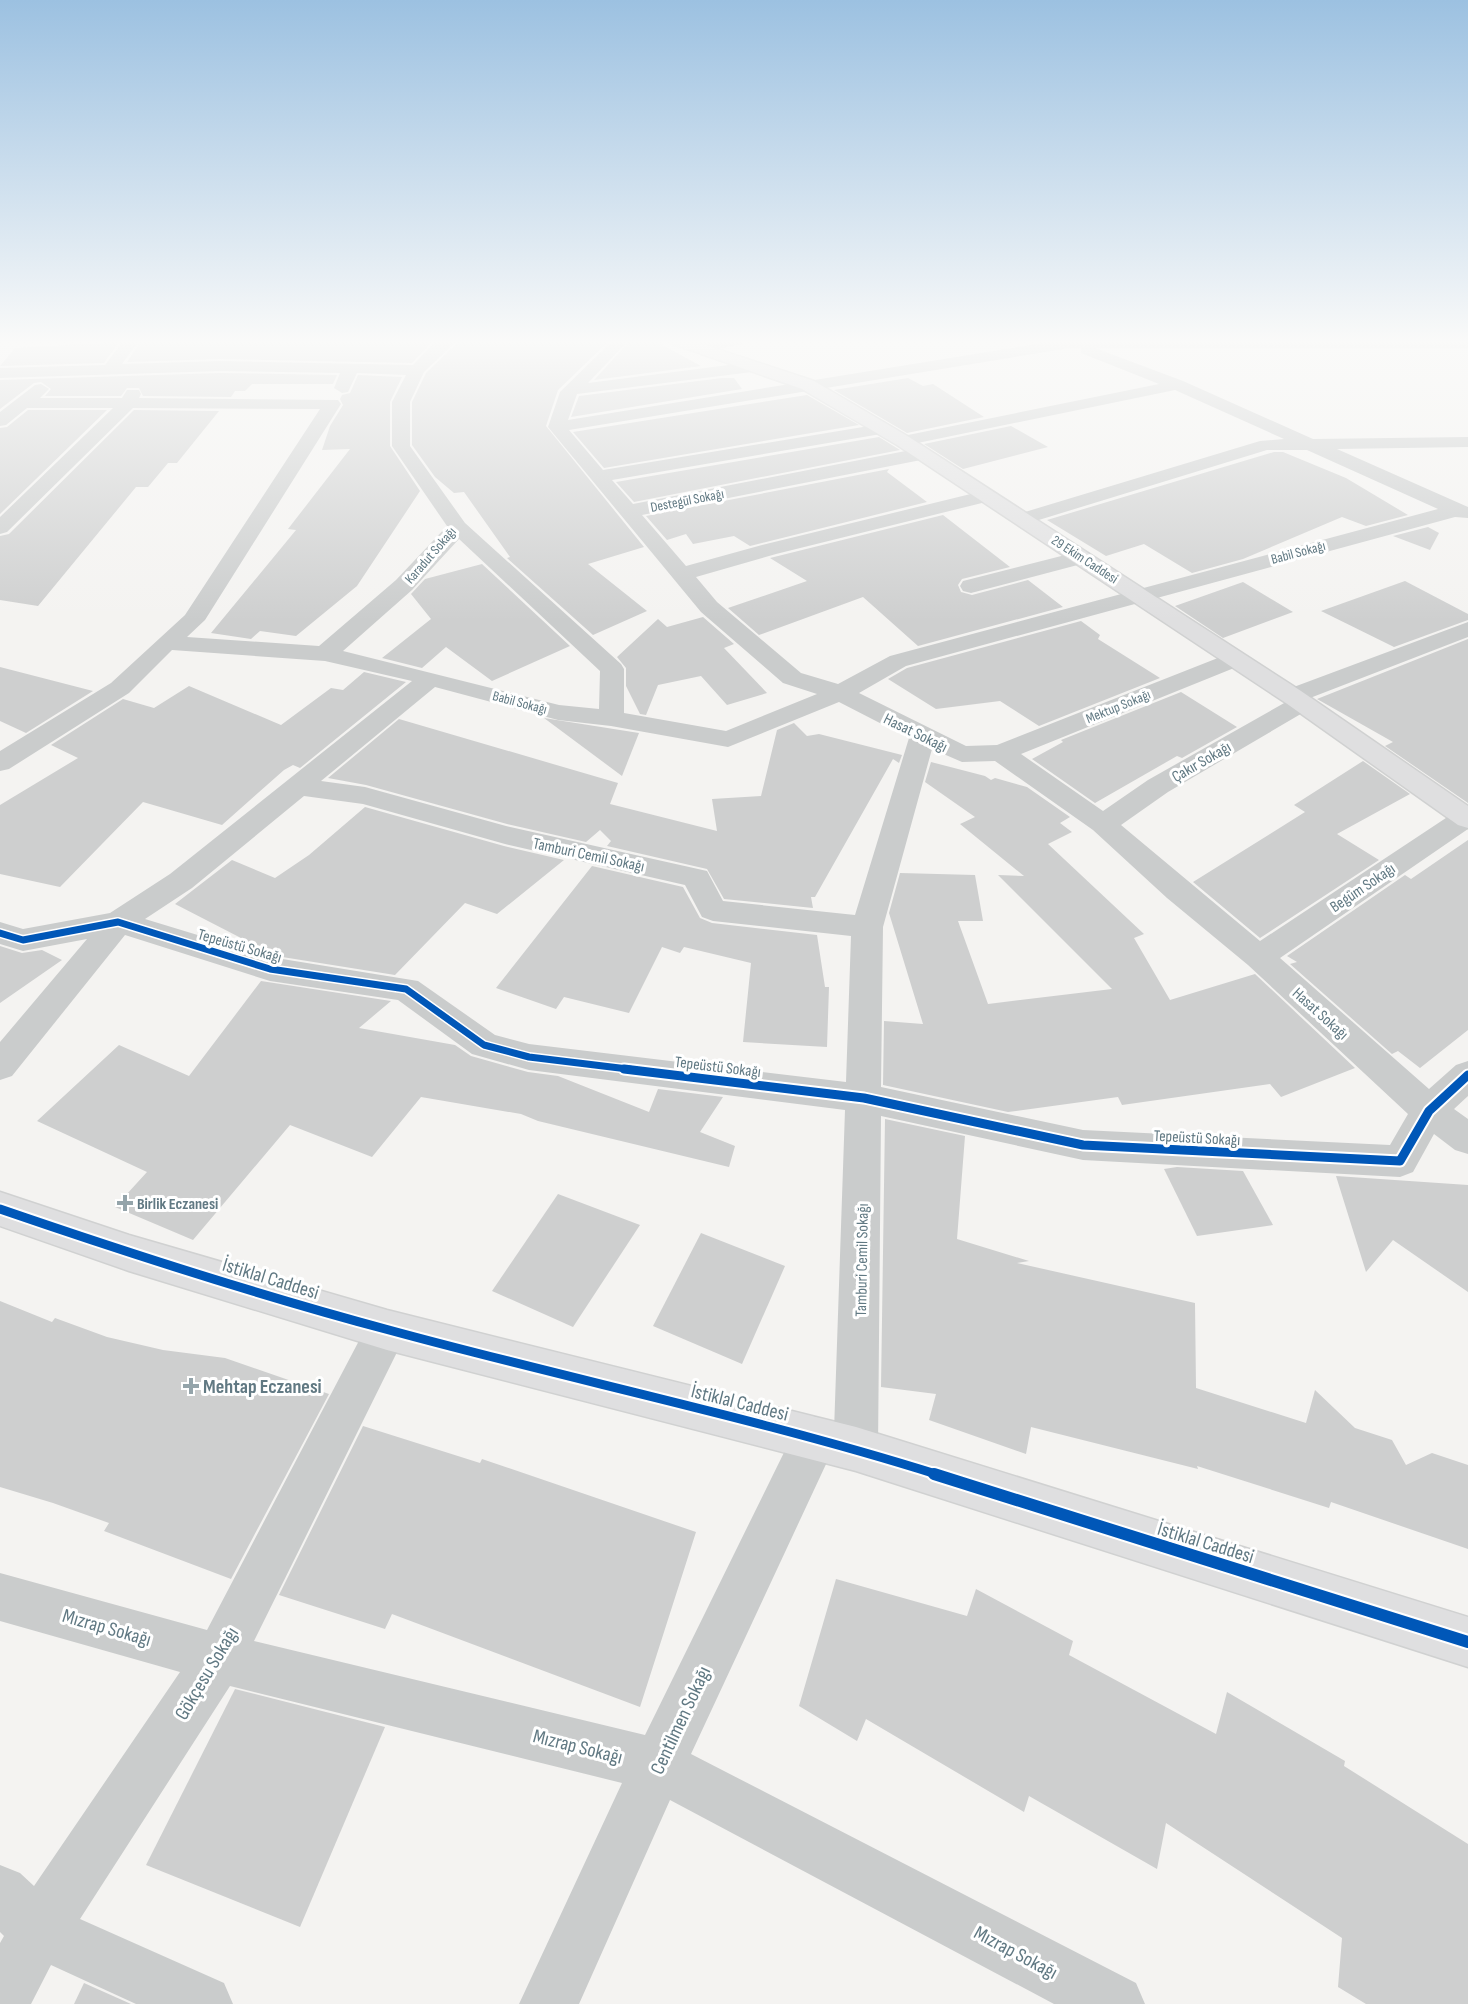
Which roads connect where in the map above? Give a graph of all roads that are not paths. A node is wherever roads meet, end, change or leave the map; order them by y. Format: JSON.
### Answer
{"nodes":[{"id":1,"x":96,"y":435,"type":"edge"},
{"id":2,"x":313,"y":435,"type":"edge"},
{"id":3,"x":401,"y":435,"type":"edge"},
{"id":4,"x":563,"y":435,"type":"edge"},
{"id":5,"x":848,"y":435,"type":"edge"},
{"id":6,"x":891,"y":435,"type":"edge"},
{"id":7,"x":935,"y":435,"type":"edge"},
{"id":8,"x":1287,"y":435,"type":"edge"},
{"id":9,"x":903,"y":441,"type":"junction"},
{"id":10,"x":1428,"y":442,"type":"junction"},
{"id":11,"x":1468,"y":442,"type":"edge"},
{"id":12,"x":1308,"y":444,"type":"junction"},
{"id":13,"x":921,"y":454,"type":"junction"},
{"id":14,"x":1468,"y":454,"type":"edge"},
{"id":15,"x":598,"y":476,"type":"junction"},
{"id":16,"x":987,"y":496,"type":"junction"},
{"id":17,"x":629,"y":511,"type":"junction"},
{"id":18,"x":1462,"y":512,"type":"edge"},
{"id":19,"x":1022,"y":519,"type":"junction"},
{"id":20,"x":458,"y":527,"type":"junction"},
{"id":21,"x":0,"y":528,"type":"edge"},
{"id":22,"x":1082,"y":557,"type":"junction"},
{"id":23,"x":683,"y":574,"type":"junction"},
{"id":24,"x":971,"y":586,"type":"dead end"},
{"id":25,"x":1139,"y":595,"type":"junction"},
{"id":26,"x":1468,"y":629,"type":"edge"},
{"id":27,"x":166,"y":643,"type":"junction"},
{"id":28,"x":325,"y":654,"type":"junction"},
{"id":29,"x":1236,"y":659,"type":"junction"},
{"id":30,"x":431,"y":678,"type":"junction"},
{"id":31,"x":840,"y":693,"type":"junction"},
{"id":32,"x":1297,"y":699,"type":"junction"},
{"id":33,"x":611,"y":718,"type":"junction"},
{"id":34,"x":923,"y":735,"type":"junction"},
{"id":35,"x":1000,"y":753,"type":"junction"},
{"id":36,"x":0,"y":763,"type":"edge"},
{"id":37,"x":296,"y":786,"type":"junction"},
{"id":38,"x":1466,"y":818,"type":"edge"},
{"id":39,"x":1103,"y":824,"type":"junction"},
{"id":40,"x":118,"y":922,"type":"junction"},
{"id":41,"x":867,"y":927,"type":"junction"},
{"id":42,"x":0,"y":933,"type":"edge"},
{"id":43,"x":1259,"y":957,"type":"junction"},
{"id":44,"x":0,"y":1066,"type":"edge"},
{"id":45,"x":1468,"y":1075,"type":"edge"},
{"id":46,"x":864,"y":1098,"type":"junction"},
{"id":47,"x":1429,"y":1111,"type":"junction"},
{"id":48,"x":1468,"y":1139,"type":"edge"},
{"id":49,"x":0,"y":1209,"type":"edge"},
{"id":50,"x":387,"y":1330,"type":"junction"},
{"id":51,"x":836,"y":1444,"type":"junction"},
{"id":52,"x":0,"y":1597,"type":"edge"},
{"id":53,"x":1468,"y":1642,"type":"edge"},
{"id":54,"x":219,"y":1658,"type":"junction"},
{"id":55,"x":658,"y":1765,"type":"junction"},
{"id":56,"x":20,"y":1912,"type":"edge"},
{"id":57,"x":0,"y":2001,"type":"edge"},
{"id":58,"x":203,"y":2004,"type":"edge"},
{"id":59,"x":549,"y":2004,"type":"edge"},
{"id":60,"x":1115,"y":2004,"type":"edge"}],
"edges":[{"from":1,"to":21,"type":"street"},
{"from":2,"to":27,"type":"street"},
{"from":3,"to":20,"type":"street","name":"Karadut Sokağı"},
{"from":4,"to":15,"type":"street","name":"Hasat Sokağı"},
{"from":5,"to":15,"type":"street"},
{"from":6,"to":9,"type":"street","name":"29 Ekim Caddesi"},
{"from":7,"to":9,"type":"street"},
{"from":8,"to":12,"type":"street"},
{"from":9,"to":13,"type":"street","name":"29 Ekim Caddesi"},
{"from":10,"to":11,"type":"street"},
{"from":10,"to":12,"type":"street"},
{"from":10,"to":14,"type":"street"},
{"from":12,"to":18,"type":"street"},
{"from":12,"to":19,"type":"street"},
{"from":13,"to":16,"type":"street","name":"29 Ekim Caddesi"},
{"from":13,"to":17,"type":"street","name":"Destegül Sokağı"},
{"from":15,"to":17,"type":"street","name":"Hasat Sokağı"},
{"from":16,"to":19,"type":"street","name":"29 Ekim Caddesi"},
{"from":16,"to":23,"type":"street"},
{"from":17,"to":23,"type":"street","name":"Hasat Sokağı"},
{"from":18,"to":25,"type":"street","name":"Babil Sokağı"},
{"from":19,"to":22,"type":"street","name":"29 Ekim Caddesi"},
{"from":20,"to":28,"type":"street","name":"Karadut Sokağı"},
{"from":20,"to":33,"type":"street"},
{"from":22,"to":24,"type":"street"},
{"from":22,"to":25,"type":"street","name":"29 Ekim Caddesi"},
{"from":23,"to":31,"type":"street","name":"Hasat Sokağı"},
{"from":25,"to":29,"type":"street","name":"29 Ekim Caddesi"},
{"from":25,"to":31,"type":"street","name":"Babil Sokağı"},
{"from":26,"to":32,"type":"street","name":"Çakır Sokağı"},
{"from":27,"to":28,"type":"street","name":"Babil Sokağı"},
{"from":27,"to":36,"type":"street"},
{"from":28,"to":30,"type":"street","name":"Babil Sokağı"},
{"from":29,"to":32,"type":"street","name":"29 Ekim Caddesi"},
{"from":29,"to":35,"type":"street","name":"Mektup Sokağı"},
{"from":30,"to":33,"type":"street","name":"Babil Sokağı"},
{"from":30,"to":37,"type":"street"},
{"from":31,"to":33,"type":"street","name":"Babil Sokağı"},
{"from":31,"to":34,"type":"street","name":"Hasat Sokağı"},
{"from":32,"to":38,"type":"street","name":"29 Ekim Caddesi"},
{"from":32,"to":39,"type":"street","name":"Çakır Sokağı"},
{"from":34,"to":35,"type":"street","name":"Hasat Sokağı"},
{"from":34,"to":41,"type":"street","name":"Tamburi Cemil Sokağı"},
{"from":35,"to":39,"type":"street","name":"Hasat Sokağı"},
{"from":37,"to":40,"type":"street"},
{"from":37,"to":41,"type":"street","name":"Tamburi Cemil Sokağı"},
{"from":38,"to":43,"type":"street","name":"Begüm Sokağı"},
{"from":39,"to":43,"type":"street","name":"Hasat Sokağı"},
{"from":40,"to":42,"type":"street","name":"Tepeüstü Sokağı"},
{"from":40,"to":44,"type":"street"},
{"from":40,"to":46,"type":"street","name":"Tepeüstü Sokağı"},
{"from":41,"to":46,"type":"street","name":"Tamburi Cemil Sokağı"},
{"from":43,"to":47,"type":"street","name":"Hasat Sokağı"},
{"from":45,"to":47,"type":"street"},
{"from":46,"to":47,"type":"street","name":"Tepeüstü Sokağı"},
{"from":46,"to":51,"type":"street","name":"Tamburi Cemil Sokağı"},
{"from":47,"to":48,"type":"street","name":"Hasat Sokağı"},
{"from":49,"to":50,"type":"street","name":"İstiklal Caddesi"},
{"from":50,"to":51,"type":"street","name":"İstiklal Caddesi"},
{"from":50,"to":54,"type":"street","name":"Gökçesu Sokağı"},
{"from":51,"to":53,"type":"street","name":"İstiklal Caddesi"},
{"from":51,"to":55,"type":"street","name":"Centilmen Sokağı"},
{"from":52,"to":54,"type":"street","name":"Mızrap Sokağı"},
{"from":54,"to":55,"type":"street","name":"Mızrap Sokağı"},
{"from":54,"to":56,"type":"street","name":"Gökçesu Sokağı"},
{"from":55,"to":59,"type":"street","name":"Centilmen Sokağı"},
{"from":55,"to":60,"type":"street","name":"Mızrap Sokağı"},
{"from":56,"to":57,"type":"street","name":"Gökçesu Sokağı"},
{"from":56,"to":58,"type":"street"}]}
